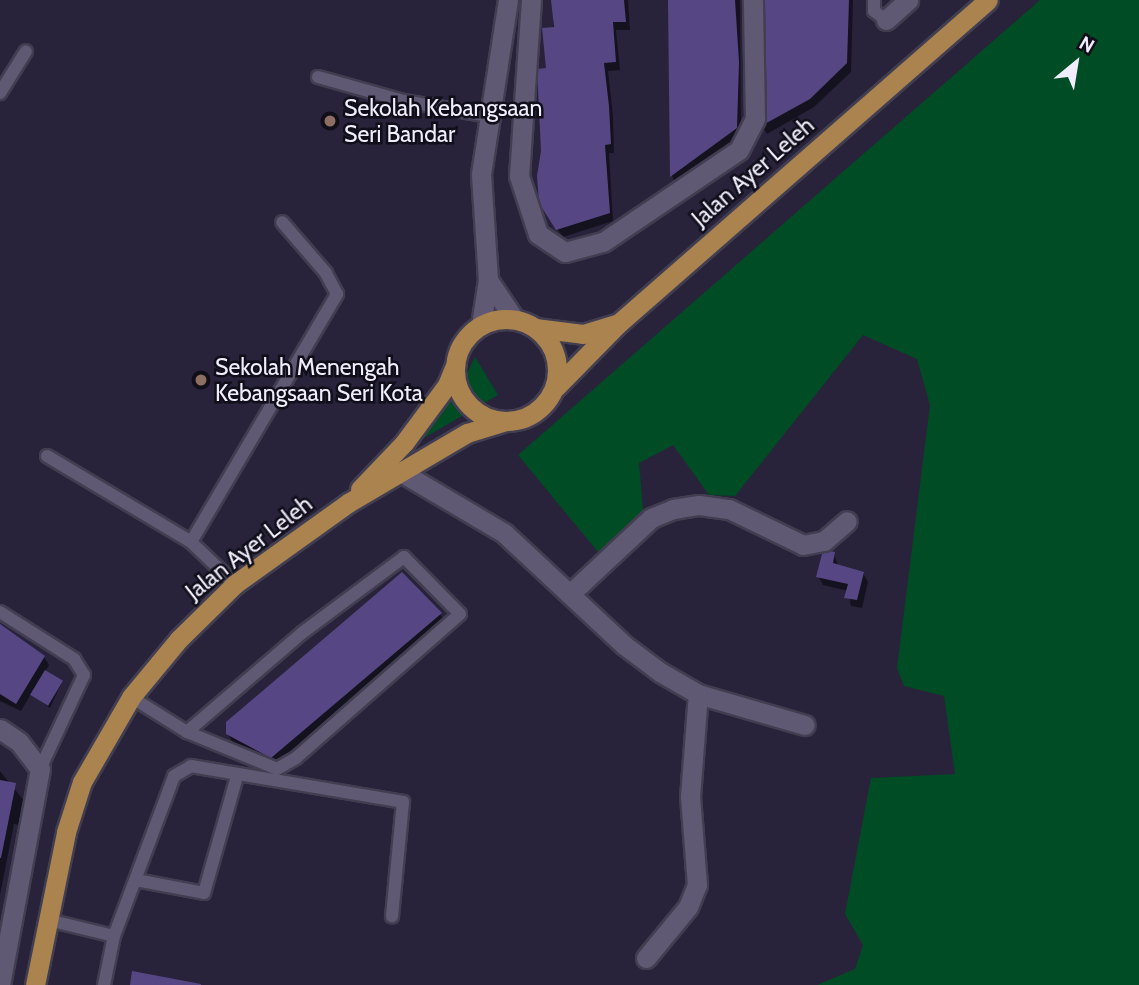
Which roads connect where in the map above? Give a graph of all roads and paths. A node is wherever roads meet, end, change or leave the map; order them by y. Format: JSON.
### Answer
{"nodes":[{"id":1,"x":508,"y":0,"type":"edge"},
{"id":2,"x":531,"y":0,"type":"edge"},
{"id":3,"x":753,"y":0,"type":"edge"},
{"id":4,"x":874,"y":0,"type":"edge"},
{"id":5,"x":908,"y":0,"type":"edge"},
{"id":6,"x":988,"y":0,"type":"edge"},
{"id":7,"x":887,"y":20,"type":"joint"},
{"id":8,"x":26,"y":51,"type":"dead end"},
{"id":9,"x":318,"y":77,"type":"dead end"},
{"id":10,"x":0,"y":93,"type":"edge"},
{"id":11,"x":488,"y":116,"type":"junction"},
{"id":12,"x":282,"y":222,"type":"dead end"},
{"id":13,"x":488,"y":280,"type":"junction"},
{"id":14,"x":515,"y":320,"type":"junction"},
{"id":15,"x":619,"y":323,"type":"junction"},
{"id":16,"x":481,"y":325,"type":"junction"},
{"id":17,"x":535,"y":328,"type":"junction"},
{"id":18,"x":454,"y":368,"type":"junction"},
{"id":19,"x":556,"y":387,"type":"junction"},
{"id":20,"x":506,"y":421,"type":"junction"},
{"id":21,"x":47,"y":456,"type":"dead end"},
{"id":22,"x":401,"y":472,"type":"junction"},
{"id":23,"x":348,"y":503,"type":"junction"},
{"id":24,"x":847,"y":521,"type":"dead end"},
{"id":25,"x":191,"y":542,"type":"junction"},
{"id":26,"x":235,"y":584,"type":"junction"},
{"id":27,"x":572,"y":592,"type":"junction"},
{"id":28,"x":0,"y":612,"type":"edge"},
{"id":29,"x":698,"y":694,"type":"junction"},
{"id":30,"x":131,"y":697,"type":"junction"},
{"id":31,"x":805,"y":725,"type":"dead end"},
{"id":32,"x":0,"y":729,"type":"edge"},
{"id":33,"x":187,"y":732,"type":"junction"},
{"id":34,"x":40,"y":769,"type":"junction"},
{"id":35,"x":237,"y":776,"type":"junction"},
{"id":36,"x":136,"y":880,"type":"junction"},
{"id":37,"x":392,"y":915,"type":"dead end"},
{"id":38,"x":48,"y":920,"type":"junction"},
{"id":39,"x":114,"y":936,"type":"junction"},
{"id":40,"x":646,"y":958,"type":"dead end"},
{"id":41,"x":0,"y":984,"type":"edge"},
{"id":42,"x":35,"y":985,"type":"edge"},
{"id":43,"x":104,"y":985,"type":"edge"}],
"edges":[{"from":1,"to":11,"type":"street"},
{"from":2,"to":3,"type":"street"},
{"from":4,"to":7,"type":"lane"},
{"from":5,"to":7,"type":"street"},
{"from":6,"to":15,"type":"main road","name":"Jalan Ayer Leleh"},
{"from":8,"to":10,"type":"lane"},
{"from":9,"to":11,"type":"lane"},
{"from":11,"to":13,"type":"street"},
{"from":12,"to":25,"type":"lane"},
{"from":13,"to":14,"type":"street"},
{"from":13,"to":16,"type":"street"},
{"from":14,"to":16,"type":"main road"},
{"from":14,"to":17,"type":"main road"},
{"from":15,"to":17,"type":"main road"},
{"from":15,"to":19,"type":"main road","name":"Jalan Ayer Leleh"},
{"from":16,"to":18,"type":"main road"},
{"from":17,"to":19,"type":"main road"},
{"from":18,"to":20,"type":"main road"},
{"from":18,"to":23,"type":"main road"},
{"from":19,"to":20,"type":"main road"},
{"from":20,"to":22,"type":"main road","name":"Jalan Ayer Leleh"},
{"from":21,"to":25,"type":"lane"},
{"from":22,"to":23,"type":"main road","name":"Jalan Ayer Leleh"},
{"from":22,"to":27,"type":"street"},
{"from":23,"to":26,"type":"main road","name":"Jalan Ayer Leleh"},
{"from":24,"to":27,"type":"street"},
{"from":25,"to":26,"type":"lane"},
{"from":26,"to":30,"type":"main road","name":"Jalan Ayer Leleh"},
{"from":27,"to":29,"type":"street"},
{"from":28,"to":34,"type":"lane"},
{"from":29,"to":31,"type":"street"},
{"from":29,"to":40,"type":"street"},
{"from":30,"to":33,"type":"lane"},
{"from":30,"to":38,"type":"main road","name":"Jalan Ayer Leleh"},
{"from":32,"to":34,"type":"street"},
{"from":33,"to":33,"type":"lane"},
{"from":34,"to":41,"type":"street"},
{"from":35,"to":36,"type":"lane"},
{"from":35,"to":36,"type":"lane"},
{"from":35,"to":37,"type":"lane"},
{"from":36,"to":39,"type":"lane"},
{"from":38,"to":39,"type":"lane"},
{"from":38,"to":42,"type":"main road","name":"Jalan Ayer Leleh"},
{"from":39,"to":43,"type":"lane"}]}
